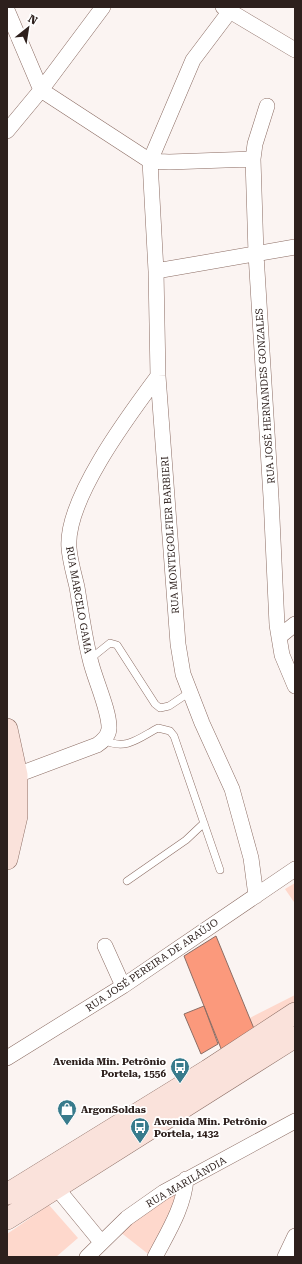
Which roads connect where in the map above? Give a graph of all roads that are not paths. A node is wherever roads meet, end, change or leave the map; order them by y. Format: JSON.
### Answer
{"nodes":[{"id":1,"x":103,"y":7,"type":"edge"},
{"id":2,"x":227,"y":9,"type":"edge"},
{"id":3,"x":7,"y":10,"type":"edge"},
{"id":4,"x":295,"y":50,"type":"edge"},
{"id":5,"x":41,"y":90,"type":"junction"},
{"id":6,"x":267,"y":106,"type":"dead end"},
{"id":7,"x":7,"y":131,"type":"edge"},
{"id":8,"x":253,"y":159,"type":"junction"},
{"id":9,"x":150,"y":161,"type":"junction"},
{"id":10,"x":295,"y":247,"type":"edge"},
{"id":11,"x":256,"y":254,"type":"junction"},
{"id":12,"x":156,"y":271,"type":"junction"},
{"id":13,"x":158,"y":376,"type":"junction"},
{"id":14,"x":295,"y":624,"type":"edge"},
{"id":15,"x":279,"y":637,"type":"junction"},
{"id":16,"x":90,"y":659,"type":"junction"},
{"id":17,"x":295,"y":686,"type":"edge"},
{"id":18,"x":190,"y":692,"type":"junction"},
{"id":19,"x":7,"y":729,"type":"edge"},
{"id":20,"x":100,"y":743,"type":"junction"},
{"id":21,"x":17,"y":775,"type":"junction"},
{"id":22,"x":204,"y":823,"type":"junction"},
{"id":23,"x":8,"y":854,"type":"edge"},
{"id":24,"x":220,"y":870,"type":"dead end"},
{"id":25,"x":295,"y":870,"type":"edge"},
{"id":26,"x":127,"y":881,"type":"dead end"},
{"id":27,"x":256,"y":896,"type":"junction"},
{"id":28,"x":105,"y":946,"type":"dead end"},
{"id":29,"x":123,"y":986,"type":"junction"},
{"id":30,"x":295,"y":1013,"type":"edge"},
{"id":31,"x":295,"y":1037,"type":"edge"},
{"id":32,"x":7,"y":1058,"type":"edge"},
{"id":33,"x":295,"y":1121,"type":"edge"},
{"id":34,"x":186,"y":1179,"type":"junction"},
{"id":35,"x":44,"y":1180,"type":"junction"},
{"id":36,"x":7,"y":1186,"type":"edge"},
{"id":37,"x":7,"y":1194,"type":"edge"},
{"id":38,"x":7,"y":1219,"type":"edge"},
{"id":39,"x":295,"y":1236,"type":"edge"},
{"id":40,"x":101,"y":1242,"type":"junction"},
{"id":41,"x":86,"y":1257,"type":"edge"},
{"id":42,"x":155,"y":1257,"type":"edge"},
{"id":43,"x":285,"y":1257,"type":"edge"}],
"edges":[{"from":1,"to":5,"type":"street"},
{"from":2,"to":4,"type":"street"},
{"from":2,"to":9,"type":"street"},
{"from":3,"to":5,"type":"street"},
{"from":5,"to":7,"type":"street"},
{"from":5,"to":9,"type":"street"},
{"from":6,"to":8,"type":"street","name":"RUA JOSÉ HERNANDES GONZALES"},
{"from":8,"to":9,"type":"street"},
{"from":8,"to":11,"type":"street","name":"RUA JOSÉ HERNANDES GONZALES"},
{"from":9,"to":12,"type":"street","name":"RUA MONTEGOLFIER BARBIERI"},
{"from":10,"to":11,"type":"street"},
{"from":11,"to":12,"type":"street"},
{"from":11,"to":15,"type":"street","name":"RUA JOSÉ HERNANDES GONZALES"},
{"from":12,"to":13,"type":"street","name":"RUA MONTEGOLFIER BARBIERI"},
{"from":13,"to":16,"type":"street","name":"RUA MARCELO GAMA"},
{"from":13,"to":18,"type":"street","name":"RUA MONTEGOLFIER BARBIERI"},
{"from":14,"to":15,"type":"street"},
{"from":15,"to":17,"type":"street","name":"RUA JOSÉ HERNANDES GONZALES"},
{"from":16,"to":18,"type":"lane"},
{"from":16,"to":20,"type":"street","name":"RUA MARCELO GAMA"},
{"from":18,"to":27,"type":"street","name":"RUA MONTEGOLFIER BARBIERI"},
{"from":19,"to":21,"type":"street"},
{"from":20,"to":21,"type":"street"},
{"from":20,"to":22,"type":"lane"},
{"from":21,"to":23,"type":"street"},
{"from":22,"to":24,"type":"lane"},
{"from":22,"to":26,"type":"lane"},
{"from":25,"to":27,"type":"street","name":"RUA JOSÉ PEREIRA DE ARAÚJO"},
{"from":27,"to":29,"type":"street","name":"RUA JOSÉ PEREIRA DE ARAÚJO"},
{"from":28,"to":29,"type":"street"},
{"from":29,"to":32,"type":"street","name":"RUA JOSÉ PEREIRA DE ARAÚJO"},
{"from":30,"to":35,"type":"street"},
{"from":31,"to":35,"type":"street"},
{"from":33,"to":34,"type":"street","name":"RUA MARILÂNDIA"},
{"from":34,"to":40,"type":"street","name":"RUA MARILÂNDIA"},
{"from":34,"to":42,"type":"street"},
{"from":35,"to":36,"type":"street"},
{"from":35,"to":37,"type":"street"},
{"from":35,"to":38,"type":"street"},
{"from":35,"to":40,"type":"street"},
{"from":39,"to":43,"type":"street"},
{"from":40,"to":41,"type":"street","name":"RUA MARILÂNDIA"}]}
